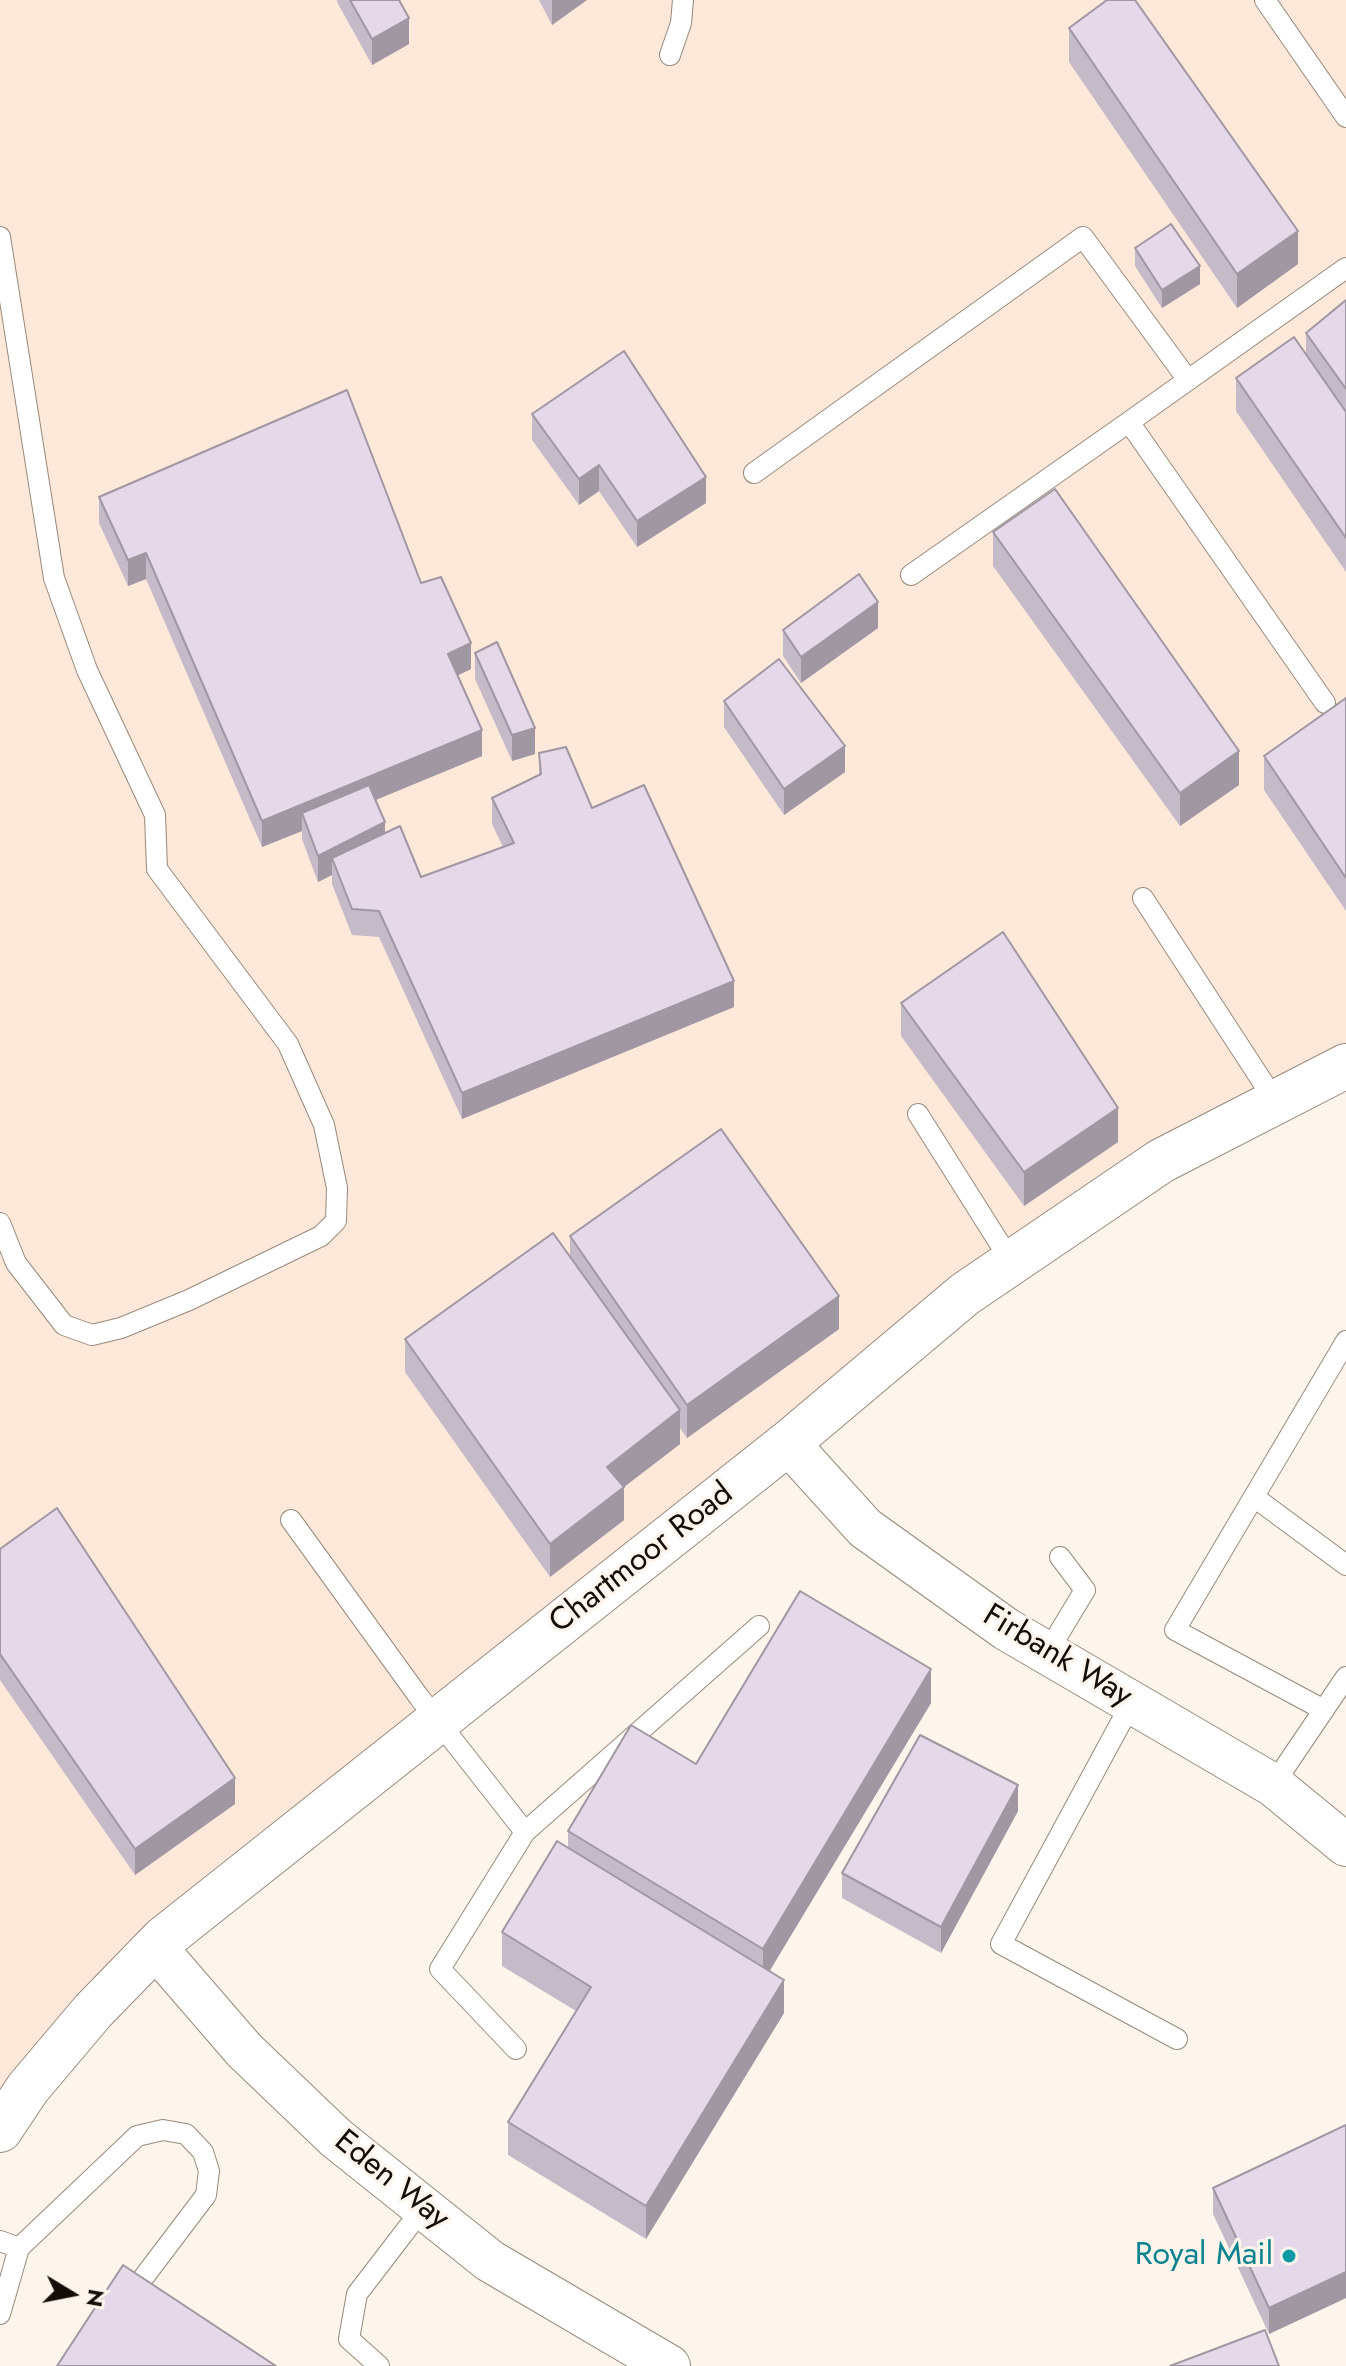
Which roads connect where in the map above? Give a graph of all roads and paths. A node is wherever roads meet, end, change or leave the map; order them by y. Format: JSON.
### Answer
{"nodes":[{"id":1,"x":683,"y":0,"type":"edge"},
{"id":2,"x":1265,"y":0,"type":"edge"},
{"id":3,"x":670,"y":55,"type":"dead end"},
{"id":4,"x":1346,"y":117,"type":"edge"},
{"id":5,"x":0,"y":237,"type":"edge"},
{"id":6,"x":1346,"y":268,"type":"edge"},
{"id":7,"x":1188,"y":380,"type":"junction"},
{"id":8,"x":1129,"y":422,"type":"junction"},
{"id":9,"x":754,"y":473,"type":"dead end"},
{"id":10,"x":911,"y":575,"type":"dead end"},
{"id":11,"x":1325,"y":703,"type":"dead end"},
{"id":12,"x":1143,"y":898,"type":"dead end"},
{"id":13,"x":1346,"y":1066,"type":"edge"},
{"id":14,"x":1275,"y":1101,"type":"junction"},
{"id":15,"x":918,"y":1114,"type":"dead end"},
{"id":16,"x":0,"y":1223,"type":"edge"},
{"id":17,"x":1012,"y":1263,"type":"junction"},
{"id":18,"x":1346,"y":1341,"type":"edge"},
{"id":19,"x":788,"y":1443,"type":"junction"},
{"id":20,"x":1254,"y":1497,"type":"junction"},
{"id":21,"x":291,"y":1520,"type":"dead end"},
{"id":22,"x":1060,"y":1557,"type":"dead end"},
{"id":23,"x":1346,"y":1565,"type":"edge"},
{"id":24,"x":759,"y":1626,"type":"dead end"},
{"id":25,"x":1047,"y":1653,"type":"junction"},
{"id":26,"x":1346,"y":1677,"type":"edge"},
{"id":27,"x":1132,"y":1702,"type":"junction"},
{"id":28,"x":1324,"y":1710,"type":"junction"},
{"id":29,"x":438,"y":1722,"type":"junction"},
{"id":30,"x":1273,"y":1785,"type":"junction"},
{"id":31,"x":525,"y":1832,"type":"junction"},
{"id":32,"x":1346,"y":1845,"type":"edge"},
{"id":33,"x":155,"y":1947,"type":"junction"},
{"id":34,"x":1177,"y":2039,"type":"dead end"},
{"id":35,"x":516,"y":2049,"type":"dead end"},
{"id":36,"x":0,"y":2130,"type":"edge"},
{"id":37,"x":423,"y":2208,"type":"junction"},
{"id":38,"x":10,"y":2245,"type":"edge"},
{"id":39,"x":131,"y":2294,"type":"edge"},
{"id":40,"x":0,"y":2314,"type":"edge"},
{"id":41,"x":651,"y":2361,"type":"edge"},
{"id":42,"x":379,"y":2366,"type":"edge"}],
"edges":[{"from":1,"to":3,"type":"lane"},
{"from":2,"to":4,"type":"lane"},
{"from":5,"to":16,"type":"lane"},
{"from":6,"to":7,"type":"lane"},
{"from":7,"to":8,"type":"lane"},
{"from":7,"to":9,"type":"lane"},
{"from":8,"to":10,"type":"lane"},
{"from":8,"to":11,"type":"lane"},
{"from":12,"to":14,"type":"lane"},
{"from":13,"to":14,"type":"street","name":"Chartmoor Road"},
{"from":14,"to":17,"type":"street","name":"Chartmoor Road"},
{"from":15,"to":17,"type":"lane"},
{"from":17,"to":19,"type":"street","name":"Chartmoor Road"},
{"from":18,"to":20,"type":"lane"},
{"from":19,"to":25,"type":"street","name":"Firbank Way"},
{"from":19,"to":29,"type":"street","name":"Chartmoor Road"},
{"from":20,"to":23,"type":"lane"},
{"from":20,"to":28,"type":"lane"},
{"from":21,"to":29,"type":"lane"},
{"from":22,"to":25,"type":"lane"},
{"from":24,"to":31,"type":"lane"},
{"from":25,"to":27,"type":"street","name":"Firbank Way"},
{"from":26,"to":28,"type":"lane"},
{"from":27,"to":30,"type":"street","name":"Firbank Way"},
{"from":27,"to":34,"type":"lane"},
{"from":28,"to":30,"type":"lane"},
{"from":29,"to":31,"type":"lane"},
{"from":29,"to":33,"type":"street","name":"Chartmoor Road"},
{"from":30,"to":32,"type":"street","name":"Firbank Way"},
{"from":31,"to":35,"type":"lane"},
{"from":33,"to":36,"type":"street","name":"Chartmoor Road"},
{"from":33,"to":37,"type":"street","name":"Eden Way"},
{"from":37,"to":41,"type":"street","name":"Eden Way"},
{"from":37,"to":42,"type":"lane"},
{"from":38,"to":39,"type":"lane"},
{"from":38,"to":40,"type":"lane"}]}
